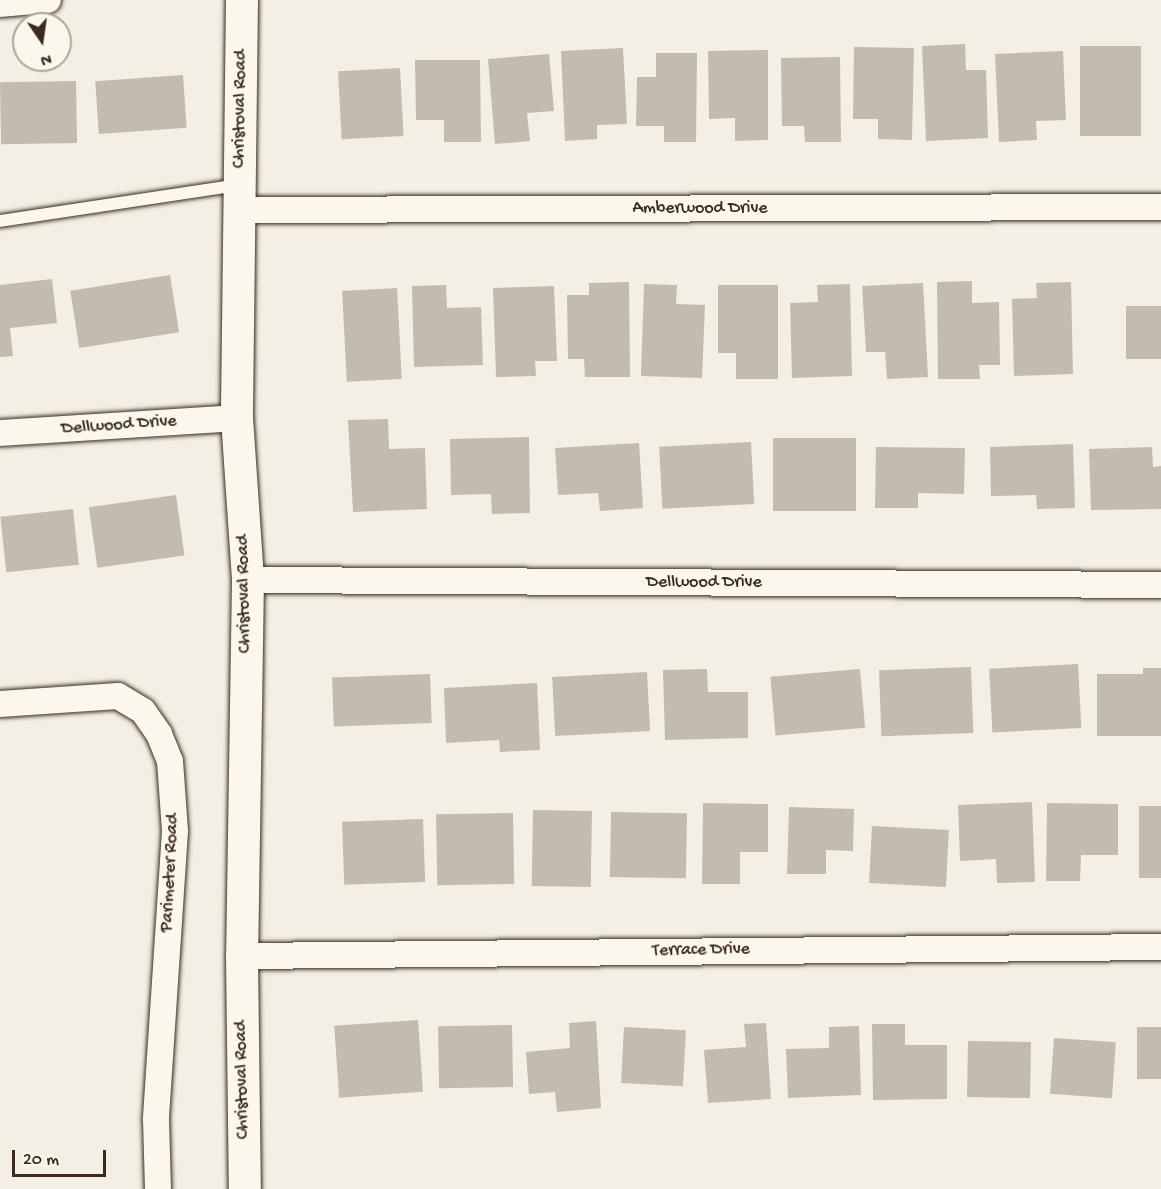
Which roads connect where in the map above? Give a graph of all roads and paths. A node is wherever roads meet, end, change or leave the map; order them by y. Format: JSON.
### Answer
{"nodes":[{"id":1,"x":48,"y":0,"type":"edge"},
{"id":2,"x":242,"y":0,"type":"edge"},
{"id":3,"x":0,"y":4,"type":"edge"},
{"id":4,"x":239,"y":198,"type":"junction"},
{"id":5,"x":1161,"y":207,"type":"edge"},
{"id":6,"x":0,"y":221,"type":"edge"},
{"id":7,"x":237,"y":418,"type":"junction"},
{"id":8,"x":0,"y":433,"type":"edge"},
{"id":9,"x":248,"y":580,"type":"junction"},
{"id":10,"x":1161,"y":585,"type":"edge"},
{"id":11,"x":0,"y":704,"type":"edge"},
{"id":12,"x":1161,"y":947,"type":"edge"},
{"id":13,"x":242,"y":956,"type":"junction"},
{"id":14,"x":158,"y":1189,"type":"edge"},
{"id":15,"x":245,"y":1189,"type":"edge"}],
"edges":[{"from":1,"to":3,"type":"street"},
{"from":2,"to":4,"type":"street","name":"Christoval Road"},
{"from":4,"to":5,"type":"street","name":"Amberwood Drive"},
{"from":4,"to":6,"type":"lane"},
{"from":4,"to":7,"type":"street","name":"Christoval Road"},
{"from":7,"to":8,"type":"street","name":"Dellwood Drive"},
{"from":7,"to":9,"type":"street","name":"Christoval Road"},
{"from":9,"to":10,"type":"street","name":"Dellwood Drive"},
{"from":9,"to":13,"type":"street","name":"Christoval Road"},
{"from":11,"to":14,"type":"street","name":"Parimeter Road"},
{"from":12,"to":13,"type":"street","name":"Terrace Drive"},
{"from":13,"to":15,"type":"street","name":"Christoval Road"}]}
